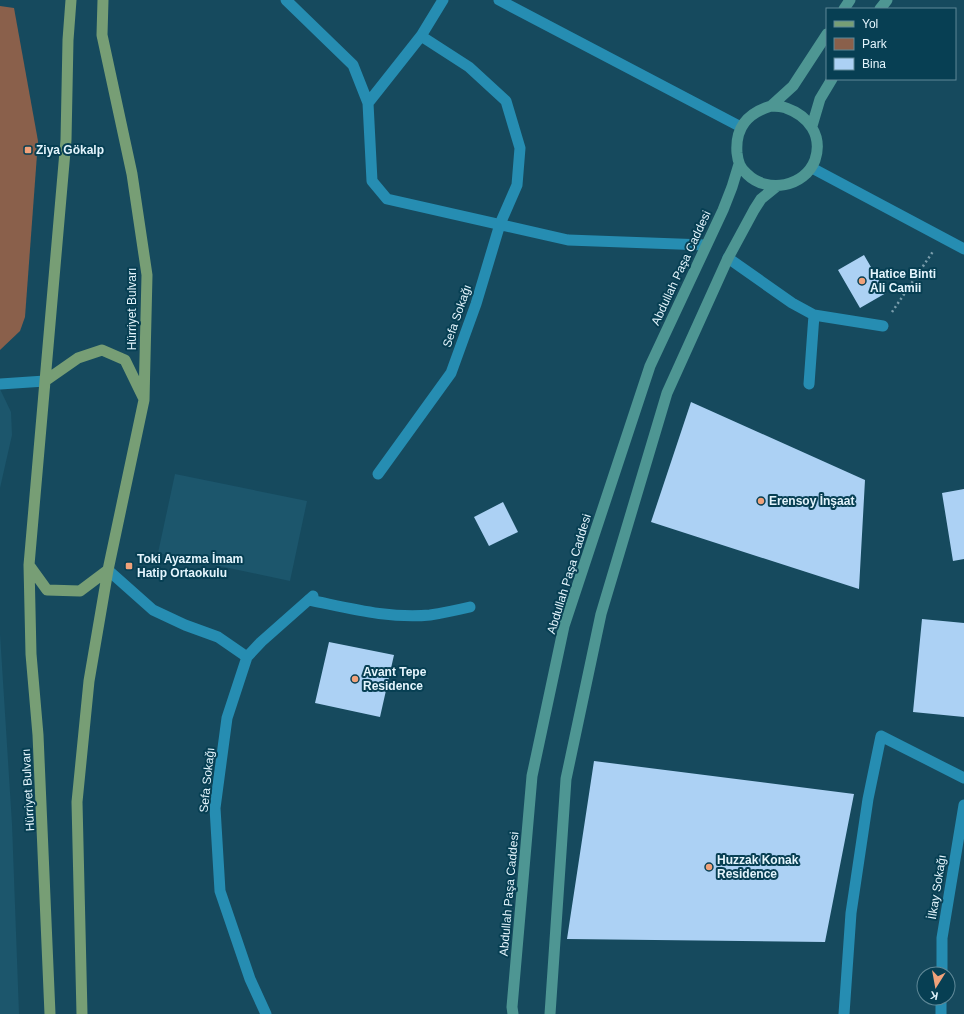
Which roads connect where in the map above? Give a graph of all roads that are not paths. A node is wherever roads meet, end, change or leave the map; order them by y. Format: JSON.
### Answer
{"nodes":[{"id":1,"x":71,"y":0,"type":"edge"},
{"id":2,"x":103,"y":0,"type":"edge"},
{"id":3,"x":286,"y":0,"type":"edge"},
{"id":4,"x":443,"y":0,"type":"edge"},
{"id":5,"x":498,"y":0,"type":"edge"},
{"id":6,"x":887,"y":0,"type":"edge"},
{"id":7,"x":881,"y":8,"type":"edge"},
{"id":8,"x":421,"y":36,"type":"junction"},
{"id":9,"x":826,"y":36,"type":"edge"},
{"id":10,"x":831,"y":80,"type":"edge"},
{"id":11,"x":368,"y":103,"type":"junction"},
{"id":12,"x":771,"y":106,"type":"junction"},
{"id":13,"x":812,"y":126,"type":"junction"},
{"id":14,"x":741,"y":128,"type":"junction"},
{"id":15,"x":738,"y":164,"type":"junction"},
{"id":16,"x":812,"y":168,"type":"junction"},
{"id":17,"x":777,"y":186,"type":"junction"},
{"id":18,"x":500,"y":224,"type":"junction"},
{"id":19,"x":705,"y":245,"type":"junction"},
{"id":20,"x":964,"y":249,"type":"edge"},
{"id":21,"x":728,"y":258,"type":"junction"},
{"id":22,"x":814,"y":315,"type":"junction"},
{"id":23,"x":883,"y":326,"type":"road end"},
{"id":24,"x":45,"y":381,"type":"junction"},
{"id":25,"x":0,"y":384,"type":"edge"},
{"id":26,"x":809,"y":384,"type":"dead end"},
{"id":27,"x":144,"y":400,"type":"junction"},
{"id":28,"x":378,"y":474,"type":"dead end"},
{"id":29,"x":29,"y":565,"type":"junction"},
{"id":30,"x":108,"y":570,"type":"junction"},
{"id":31,"x":470,"y":608,"type":"dead end"},
{"id":32,"x":247,"y":657,"type":"junction"},
{"id":33,"x":964,"y":778,"type":"edge"},
{"id":34,"x":964,"y":805,"type":"edge"},
{"id":35,"x":942,"y":966,"type":"edge"},
{"id":36,"x":50,"y":1014,"type":"edge"},
{"id":37,"x":82,"y":1014,"type":"edge"},
{"id":38,"x":266,"y":1014,"type":"edge"},
{"id":39,"x":513,"y":1014,"type":"edge"},
{"id":40,"x":550,"y":1014,"type":"edge"},
{"id":41,"x":844,"y":1014,"type":"edge"}],
"edges":[{"from":1,"to":24,"type":"main road","name":"Hürriyet Bulvarı"},
{"from":2,"to":27,"type":"main road","name":"Hürriyet Bulvarı"},
{"from":3,"to":11,"type":"street"},
{"from":4,"to":8,"type":"street"},
{"from":5,"to":14,"type":"street"},
{"from":6,"to":7,"type":"main road"},
{"from":8,"to":11,"type":"street"},
{"from":8,"to":18,"type":"street","name":"Sefa Sokağı"},
{"from":9,"to":12,"type":"main road"},
{"from":10,"to":13,"type":"main road"},
{"from":11,"to":18,"type":"street"},
{"from":12,"to":13,"type":"main road"},
{"from":12,"to":14,"type":"main road"},
{"from":13,"to":16,"type":"main road"},
{"from":14,"to":15,"type":"main road"},
{"from":15,"to":17,"type":"main road"},
{"from":15,"to":19,"type":"main road","name":"Abdullah Paşa Caddesi"},
{"from":16,"to":17,"type":"main road"},
{"from":16,"to":20,"type":"street"},
{"from":17,"to":21,"type":"main road"},
{"from":18,"to":19,"type":"street"},
{"from":18,"to":28,"type":"street","name":"Sefa Sokağı"},
{"from":19,"to":39,"type":"main road","name":"Abdullah Paşa Caddesi"},
{"from":21,"to":22,"type":"street"},
{"from":21,"to":40,"type":"main road"},
{"from":22,"to":23,"type":"street"},
{"from":22,"to":26,"type":"street"},
{"from":24,"to":25,"type":"street"},
{"from":24,"to":27,"type":"main road"},
{"from":24,"to":29,"type":"main road","name":"Hürriyet Bulvarı"},
{"from":27,"to":30,"type":"main road","name":"Hürriyet Bulvarı"},
{"from":29,"to":30,"type":"main road"},
{"from":29,"to":36,"type":"main road","name":"Hürriyet Bulvarı"},
{"from":30,"to":32,"type":"street"},
{"from":30,"to":37,"type":"main road","name":"Hürriyet Bulvarı"},
{"from":31,"to":32,"type":"street","name":"Sefa Sokağı"},
{"from":32,"to":38,"type":"street","name":"Sefa Sokağı"},
{"from":33,"to":41,"type":"street"},
{"from":34,"to":35,"type":"street","name":"İlkay Sokağı"}]}
